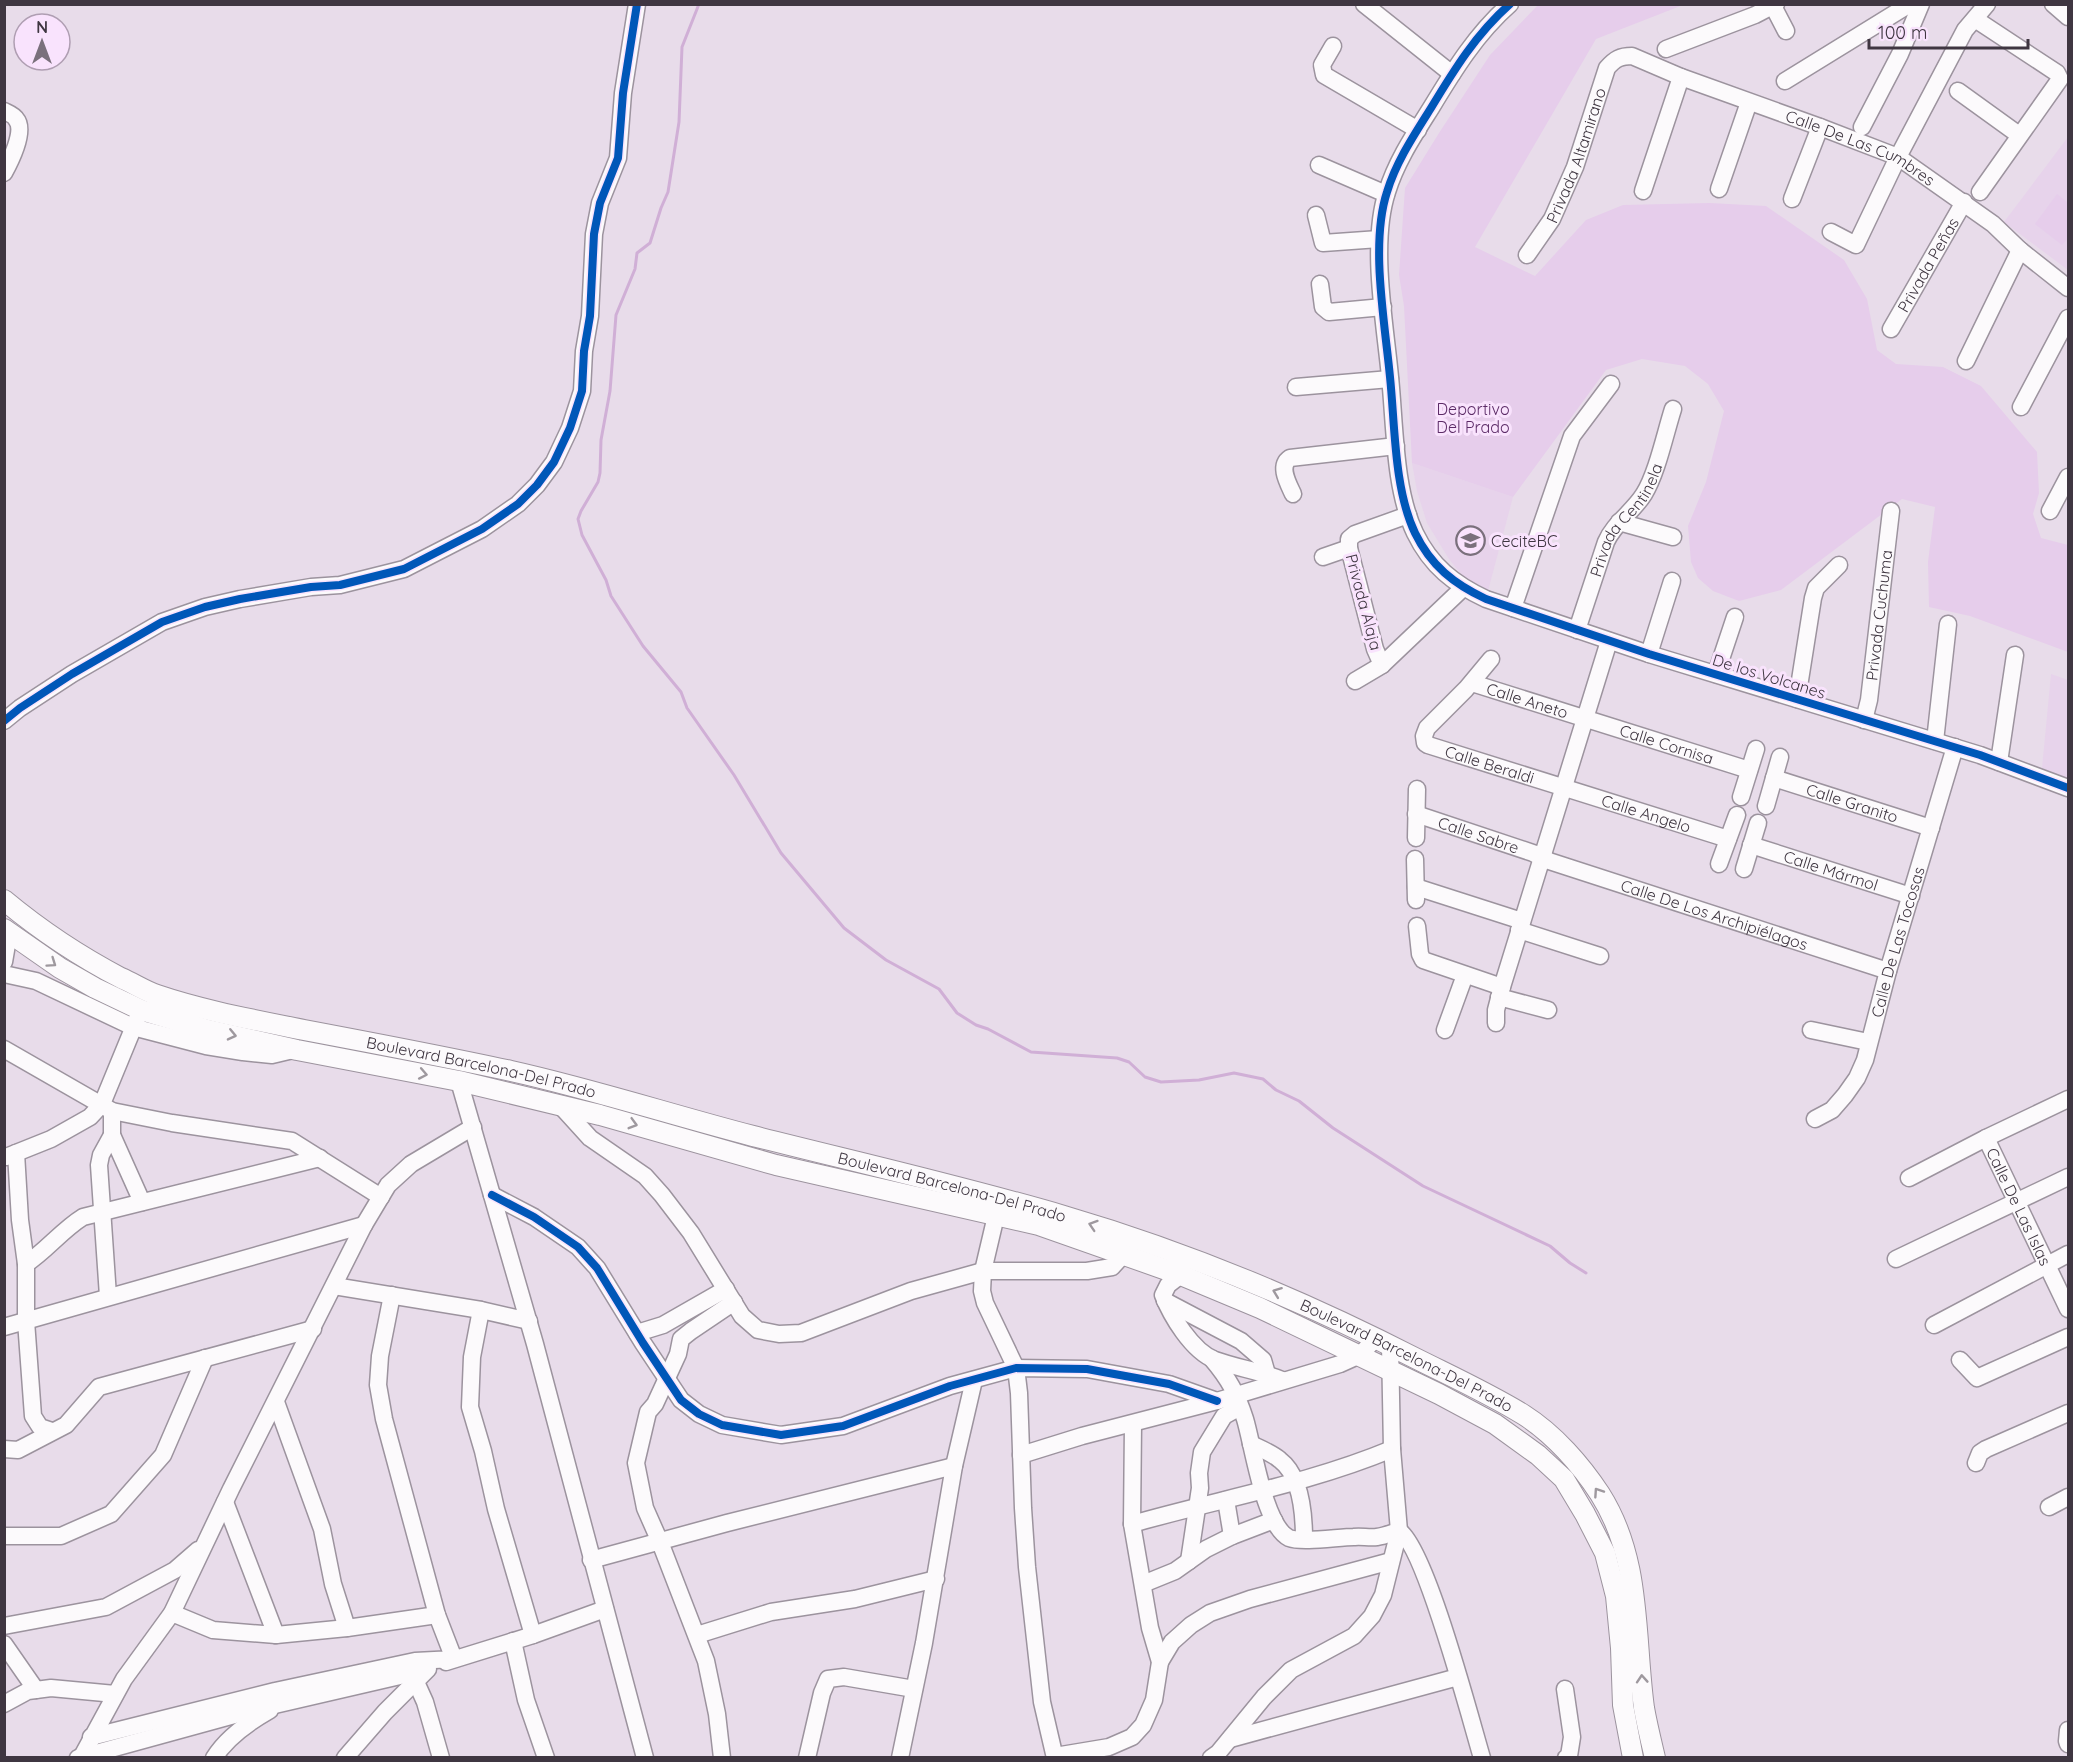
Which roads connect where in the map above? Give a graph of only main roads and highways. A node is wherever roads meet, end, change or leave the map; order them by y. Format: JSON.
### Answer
{"nodes":[{"id":1,"x":4,"y":900,"type":"edge"},
{"id":2,"x":7,"y":931,"type":"edge"},
{"id":3,"x":997,"y":1207,"type":"junction"},
{"id":4,"x":1623,"y":1705,"type":"junction"},
{"id":5,"x":1644,"y":1708,"type":"junction"},
{"id":6,"x":1634,"y":1758,"type":"edge"},
{"id":7,"x":1655,"y":1758,"type":"edge"}],
"edges":[{"from":1,"to":3,"type":"main road","name":"Boulevard Barcelona-Del Prado"},
{"from":2,"to":3,"type":"main road","name":"Boulevard Barcelona-Del Prado","one_way":true},
{"from":3,"to":4,"type":"main road","name":"Boulevard Barcelona-Del Prado"},
{"from":5,"to":3,"type":"main road","name":"Boulevard Barcelona-Del Prado","one_way":true},
{"from":4,"to":5,"type":"main road"},
{"from":4,"to":6,"type":"main road","name":"Boulevard Barcelona-Del Prado"},
{"from":5,"to":7,"type":"main road","name":"Boulevard Barcelona-Del Prado"}]}
